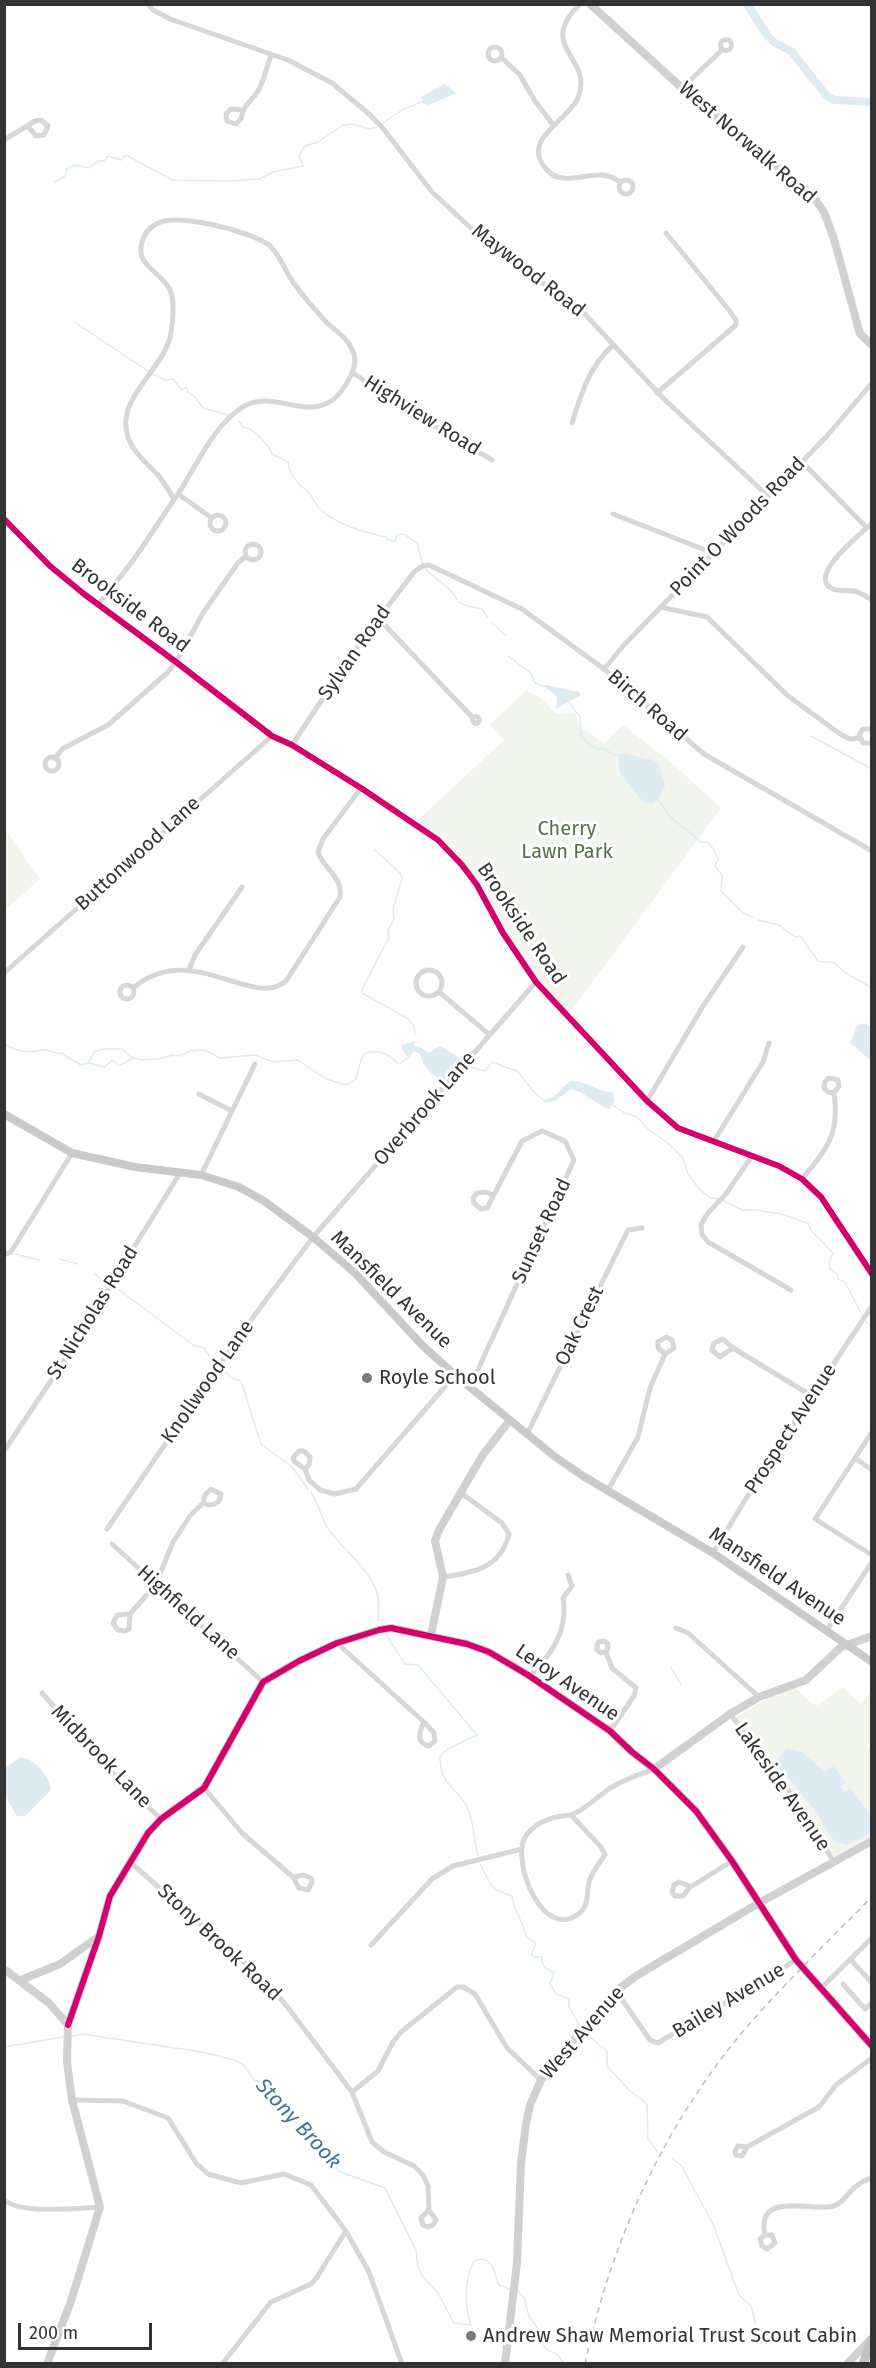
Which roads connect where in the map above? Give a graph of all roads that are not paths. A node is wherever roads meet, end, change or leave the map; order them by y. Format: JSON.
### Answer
{"nodes":[{"id":1,"x":148,"y":4,"type":"edge"},
{"id":2,"x":580,"y":4,"type":"edge"},
{"id":3,"x":590,"y":4,"type":"edge"},
{"id":4,"x":722,"y":50,"type":"dead end"},
{"id":5,"x":271,"y":55,"type":"junction"},
{"id":6,"x":501,"y":57,"type":"dead end"},
{"id":7,"x":682,"y":88,"type":"junction"},
{"id":8,"x":242,"y":110,"type":"dead end"},
{"id":9,"x":28,"y":126,"type":"dead end"},
{"id":10,"x":554,"y":126,"type":"junction"},
{"id":11,"x":4,"y":140,"type":"edge"},
{"id":12,"x":620,"y":182,"type":"dead end"},
{"id":13,"x":666,"y":233,"type":"dead end"},
{"id":14,"x":613,"y":345,"type":"junction"},
{"id":15,"x":872,"y":345,"type":"edge"},
{"id":16,"x":353,"y":373,"type":"junction"},
{"id":17,"x":872,"y":383,"type":"edge"},
{"id":18,"x":657,"y":393,"type":"junction"},
{"id":19,"x":572,"y":423,"type":"dead end"},
{"id":20,"x":492,"y":459,"type":"dead end"},
{"id":21,"x":802,"y":462,"type":"junction"},
{"id":22,"x":176,"y":496,"type":"junction"},
{"id":23,"x":768,"y":496,"type":"junction"},
{"id":24,"x":613,"y":514,"type":"dead end"},
{"id":25,"x":212,"y":518,"type":"dead end"},
{"id":26,"x":4,"y":519,"type":"edge"},
{"id":27,"x":869,"y":525,"type":"edge"},
{"id":28,"x":713,"y":553,"type":"junction"},
{"id":29,"x":246,"y":556,"type":"dead end"},
{"id":30,"x":424,"y":566,"type":"joint"},
{"id":31,"x":872,"y":600,"type":"edge"},
{"id":32,"x":98,"y":605,"type":"junction"},
{"id":33,"x":660,"y":607,"type":"junction"},
{"id":34,"x":379,"y":619,"type":"junction"},
{"id":35,"x":176,"y":662,"type":"junction"},
{"id":36,"x":604,"y":669,"type":"junction"},
{"id":37,"x":473,"y":718,"type":"dead end"},
{"id":38,"x":872,"y":729,"type":"edge"},
{"id":39,"x":272,"y":736,"type":"junction"},
{"id":40,"x":859,"y":738,"type":"junction"},
{"id":41,"x":872,"y":743,"type":"edge"},
{"id":42,"x":292,"y":745,"type":"junction"},
{"id":43,"x":55,"y":759,"type":"dead end"},
{"id":44,"x":361,"y":788,"type":"junction"},
{"id":45,"x":872,"y":851,"type":"edge"},
{"id":46,"x":242,"y":887,"type":"dead end"},
{"id":47,"x":743,"y":947,"type":"dead end"},
{"id":48,"x":189,"y":970,"type":"junction"},
{"id":49,"x":4,"y":973,"type":"edge"},
{"id":50,"x":536,"y":982,"type":"junction"},
{"id":51,"x":133,"y":988,"type":"dead end"},
{"id":52,"x":439,"y":992,"type":"junction"},
{"id":53,"x":490,"y":1035,"type":"junction"},
{"id":54,"x":769,"y":1043,"type":"dead end"},
{"id":55,"x":255,"y":1064,"type":"dead end"},
{"id":56,"x":834,"y":1093,"type":"dead end"},
{"id":57,"x":199,"y":1094,"type":"dead end"},
{"id":58,"x":648,"y":1101,"type":"junction"},
{"id":59,"x":232,"y":1111,"type":"junction"},
{"id":60,"x":4,"y":1114,"type":"edge"},
{"id":61,"x":714,"y":1141,"type":"junction"},
{"id":62,"x":72,"y":1152,"type":"junction"},
{"id":63,"x":752,"y":1156,"type":"junction"},
{"id":64,"x":180,"y":1173,"type":"junction"},
{"id":65,"x":201,"y":1175,"type":"junction"},
{"id":66,"x":802,"y":1179,"type":"junction"},
{"id":67,"x":493,"y":1195,"type":"dead end"},
{"id":68,"x":642,"y":1228,"type":"dead end"},
{"id":69,"x":313,"y":1237,"type":"junction"},
{"id":70,"x":4,"y":1255,"type":"edge"},
{"id":71,"x":872,"y":1274,"type":"edge"},
{"id":72,"x":791,"y":1290,"type":"dead end"},
{"id":73,"x":872,"y":1306,"type":"edge"},
{"id":74,"x":734,"y":1348,"type":"dead end"},
{"id":75,"x":665,"y":1354,"type":"dead end"},
{"id":76,"x":455,"y":1375,"type":"junction"},
{"id":77,"x":470,"y":1387,"type":"junction"},
{"id":78,"x":812,"y":1396,"type":"junction"},
{"id":79,"x":510,"y":1420,"type":"junction"},
{"id":80,"x":872,"y":1432,"type":"edge"},
{"id":81,"x":527,"y":1434,"type":"junction"},
{"id":82,"x":4,"y":1451,"type":"edge"},
{"id":83,"x":855,"y":1458,"type":"junction"},
{"id":84,"x":305,"y":1469,"type":"dead end"},
{"id":85,"x":872,"y":1470,"type":"edge"},
{"id":86,"x":608,"y":1490,"type":"junction"},
{"id":87,"x":461,"y":1493,"type":"junction"},
{"id":88,"x":203,"y":1503,"type":"dead end"},
{"id":89,"x":107,"y":1529,"type":"dead end"},
{"id":90,"x":111,"y":1544,"type":"dead end"},
{"id":91,"x":713,"y":1553,"type":"junction"},
{"id":92,"x":872,"y":1555,"type":"edge"},
{"id":93,"x":872,"y":1562,"type":"edge"},
{"id":94,"x":568,"y":1575,"type":"dead end"},
{"id":95,"x":443,"y":1577,"type":"junction"},
{"id":96,"x":156,"y":1584,"type":"junction"},
{"id":97,"x":130,"y":1614,"type":"dead end"},
{"id":98,"x":676,"y":1629,"type":"dead end"},
{"id":99,"x":827,"y":1630,"type":"junction"},
{"id":100,"x":431,"y":1635,"type":"junction"},
{"id":101,"x":872,"y":1636,"type":"edge"},
{"id":102,"x":337,"y":1643,"type":"junction"},
{"id":103,"x":848,"y":1644,"type":"junction"},
{"id":104,"x":606,"y":1652,"type":"dead end"},
{"id":105,"x":872,"y":1662,"type":"edge"},
{"id":106,"x":531,"y":1677,"type":"junction"},
{"id":107,"x":263,"y":1682,"type":"junction"},
{"id":108,"x":42,"y":1693,"type":"dead end"},
{"id":109,"x":759,"y":1697,"type":"junction"},
{"id":110,"x":730,"y":1714,"type":"junction"},
{"id":111,"x":424,"y":1722,"type":"dead end"},
{"id":112,"x":610,"y":1731,"type":"junction"},
{"id":113,"x":654,"y":1769,"type":"junction"},
{"id":114,"x":204,"y":1788,"type":"junction"},
{"id":115,"x":571,"y":1815,"type":"junction"},
{"id":116,"x":161,"y":1819,"type":"junction"},
{"id":117,"x":872,"y":1841,"type":"edge"},
{"id":118,"x":522,"y":1849,"type":"junction"},
{"id":119,"x":732,"y":1861,"type":"junction"},
{"id":120,"x":833,"y":1861,"type":"junction"},
{"id":121,"x":130,"y":1862,"type":"junction"},
{"id":122,"x":293,"y":1877,"type":"dead end"},
{"id":123,"x":689,"y":1888,"type":"dead end"},
{"id":124,"x":759,"y":1903,"type":"junction"},
{"id":125,"x":99,"y":1936,"type":"junction"},
{"id":126,"x":872,"y":1938,"type":"edge"},
{"id":127,"x":371,"y":1945,"type":"dead end"},
{"id":128,"x":850,"y":1959,"type":"junction"},
{"id":129,"x":796,"y":1960,"type":"junction"},
{"id":130,"x":4,"y":1969,"type":"edge"},
{"id":131,"x":21,"y":1980,"type":"junction"},
{"id":132,"x":872,"y":1983,"type":"edge"},
{"id":133,"x":843,"y":1984,"type":"dead end"},
{"id":134,"x":820,"y":1989,"type":"junction"},
{"id":135,"x":616,"y":1991,"type":"junction"},
{"id":136,"x":872,"y":2003,"type":"edge"},
{"id":137,"x":68,"y":2025,"type":"junction"},
{"id":138,"x":872,"y":2046,"type":"edge"},
{"id":139,"x":872,"y":2058,"type":"edge"},
{"id":140,"x":541,"y":2080,"type":"junction"},
{"id":141,"x":352,"y":2092,"type":"junction"},
{"id":142,"x":72,"y":2100,"type":"junction"},
{"id":143,"x":747,"y":2147,"type":"dead end"},
{"id":144,"x":872,"y":2177,"type":"edge"},
{"id":145,"x":4,"y":2199,"type":"edge"},
{"id":146,"x":100,"y":2207,"type":"junction"},
{"id":147,"x":429,"y":2210,"type":"dead end"},
{"id":148,"x":345,"y":2231,"type":"junction"},
{"id":149,"x":765,"y":2235,"type":"dead end"},
{"id":150,"x":872,"y":2339,"type":"edge"},
{"id":151,"x":867,"y":2357,"type":"edge"},
{"id":152,"x":47,"y":2364,"type":"edge"},
{"id":153,"x":222,"y":2364,"type":"edge"},
{"id":154,"x":402,"y":2364,"type":"edge"},
{"id":155,"x":505,"y":2364,"type":"edge"},
{"id":156,"x":847,"y":2364,"type":"edge"},
{"id":157,"x":859,"y":2364,"type":"edge"}],
"edges":[{"from":1,"to":5,"type":"street","name":"Maywood Road"},
{"from":2,"to":10,"type":"street"},
{"from":3,"to":7,"type":"street","name":"West Norwalk Road"},
{"from":4,"to":7,"type":"street"},
{"from":5,"to":8,"type":"street"},
{"from":5,"to":14,"type":"street","name":"Maywood Road"},
{"from":6,"to":10,"type":"street"},
{"from":7,"to":15,"type":"street","name":"West Norwalk Road"},
{"from":9,"to":11,"type":"street"},
{"from":10,"to":12,"type":"street"},
{"from":13,"to":18,"type":"street"},
{"from":14,"to":18,"type":"street","name":"Maywood Road"},
{"from":14,"to":19,"type":"street"},
{"from":16,"to":20,"type":"street","name":"Highview Road"},
{"from":16,"to":22,"type":"street"},
{"from":16,"to":22,"type":"street"},
{"from":17,"to":21,"type":"street","name":"Point O Woods Road"},
{"from":18,"to":23,"type":"street","name":"Maywood Road"},
{"from":21,"to":23,"type":"street","name":"Point O Woods Road"},
{"from":21,"to":27,"type":"street"},
{"from":22,"to":25,"type":"street"},
{"from":22,"to":32,"type":"street"},
{"from":23,"to":28,"type":"street","name":"Point O Woods Road"},
{"from":24,"to":28,"type":"street"},
{"from":26,"to":32,"type":"street","name":"Brookside Road"},
{"from":27,"to":31,"type":"street"},
{"from":28,"to":33,"type":"street","name":"Point O Woods Road"},
{"from":29,"to":35,"type":"street"},
{"from":30,"to":34,"type":"street","name":"Sylvan Road"},
{"from":30,"to":36,"type":"street","name":"Birch Road"},
{"from":32,"to":35,"type":"street","name":"Brookside Road"},
{"from":33,"to":36,"type":"street","name":"Point O Woods Road"},
{"from":33,"to":40,"type":"street"},
{"from":34,"to":37,"type":"street"},
{"from":34,"to":42,"type":"street","name":"Sylvan Road"},
{"from":35,"to":39,"type":"street","name":"Brookside Road"},
{"from":35,"to":43,"type":"street"},
{"from":36,"to":45,"type":"street","name":"Birch Road"},
{"from":38,"to":40,"type":"street"},
{"from":39,"to":42,"type":"street","name":"Brookside Road"},
{"from":39,"to":49,"type":"street","name":"Buttonwood Lane"},
{"from":40,"to":41,"type":"street"},
{"from":42,"to":44,"type":"street","name":"Brookside Road"},
{"from":44,"to":48,"type":"street"},
{"from":44,"to":50,"type":"street","name":"Brookside Road"},
{"from":46,"to":48,"type":"street"},
{"from":47,"to":58,"type":"street"},
{"from":48,"to":51,"type":"street"},
{"from":50,"to":53,"type":"street","name":"Overbrook Lane"},
{"from":50,"to":58,"type":"street","name":"Brookside Road"},
{"from":52,"to":52,"type":"street"},
{"from":52,"to":53,"type":"street"},
{"from":53,"to":69,"type":"street","name":"Overbrook Lane"},
{"from":54,"to":61,"type":"street"},
{"from":55,"to":59,"type":"street"},
{"from":56,"to":66,"type":"street"},
{"from":57,"to":59,"type":"street"},
{"from":58,"to":61,"type":"street","name":"Brookside Road"},
{"from":59,"to":65,"type":"street"},
{"from":60,"to":62,"type":"main road","name":"Mansfield Avenue"},
{"from":61,"to":63,"type":"street","name":"Brookside Road"},
{"from":62,"to":64,"type":"main road","name":"Mansfield Avenue"},
{"from":62,"to":70,"type":"street"},
{"from":63,"to":66,"type":"street","name":"Brookside Road"},
{"from":63,"to":72,"type":"street"},
{"from":64,"to":65,"type":"main road","name":"Mansfield Avenue"},
{"from":64,"to":82,"type":"street","name":"St Nicholas Road"},
{"from":65,"to":69,"type":"main road","name":"Mansfield Avenue"},
{"from":66,"to":71,"type":"street","name":"Brookside Road"},
{"from":67,"to":77,"type":"street","name":"Sunset Road"},
{"from":68,"to":81,"type":"street","name":"Oak Crest"},
{"from":69,"to":76,"type":"main road","name":"Mansfield Avenue"},
{"from":69,"to":89,"type":"street","name":"Knollwood Lane"},
{"from":73,"to":78,"type":"street","name":"Prospect Avenue"},
{"from":74,"to":78,"type":"street"},
{"from":75,"to":86,"type":"street"},
{"from":76,"to":77,"type":"main road","name":"Mansfield Avenue"},
{"from":76,"to":84,"type":"street"},
{"from":77,"to":79,"type":"main road","name":"Mansfield Avenue"},
{"from":78,"to":91,"type":"street","name":"Prospect Avenue"},
{"from":79,"to":81,"type":"main road","name":"Mansfield Avenue"},
{"from":79,"to":87,"type":"street"},
{"from":80,"to":83,"type":"street"},
{"from":81,"to":86,"type":"main road","name":"Mansfield Avenue"},
{"from":83,"to":85,"type":"street"},
{"from":83,"to":92,"type":"street"},
{"from":86,"to":91,"type":"main road","name":"Mansfield Avenue"},
{"from":87,"to":95,"type":"street"},
{"from":87,"to":95,"type":"street"},
{"from":88,"to":96,"type":"street"},
{"from":90,"to":96,"type":"street","name":"Highfield Lane"},
{"from":91,"to":99,"type":"main road","name":"Mansfield Avenue"},
{"from":93,"to":99,"type":"street"},
{"from":94,"to":106,"type":"street"},
{"from":95,"to":100,"type":"street"},
{"from":96,"to":97,"type":"street"},
{"from":96,"to":107,"type":"street","name":"Highfield Lane"},
{"from":98,"to":109,"type":"street"},
{"from":99,"to":103,"type":"main road","name":"Mansfield Avenue"},
{"from":100,"to":102,"type":"street","name":"Leroy Avenue"},
{"from":100,"to":106,"type":"street","name":"Leroy Avenue"},
{"from":101,"to":103,"type":"street"},
{"from":102,"to":107,"type":"street","name":"Leroy Avenue"},
{"from":102,"to":111,"type":"street"},
{"from":103,"to":105,"type":"main road","name":"Mansfield Avenue"},
{"from":103,"to":109,"type":"street"},
{"from":104,"to":112,"type":"street"},
{"from":106,"to":112,"type":"street","name":"Leroy Avenue"},
{"from":107,"to":114,"type":"street"},
{"from":108,"to":116,"type":"street","name":"Midbrook Lane"},
{"from":109,"to":110,"type":"street"},
{"from":110,"to":113,"type":"street"},
{"from":110,"to":120,"type":"street","name":"Lakeside Avenue"},
{"from":112,"to":113,"type":"street","name":"Leroy Avenue"},
{"from":113,"to":115,"type":"street"},
{"from":113,"to":119,"type":"street","name":"Leroy Avenue"},
{"from":114,"to":116,"type":"street"},
{"from":114,"to":122,"type":"street"},
{"from":115,"to":118,"type":"street"},
{"from":115,"to":118,"type":"street"},
{"from":116,"to":121,"type":"street"},
{"from":117,"to":120,"type":"street","name":"West Avenue"},
{"from":118,"to":127,"type":"street"},
{"from":119,"to":123,"type":"street"},
{"from":119,"to":124,"type":"street","name":"Leroy Avenue"},
{"from":120,"to":124,"type":"street","name":"West Avenue"},
{"from":121,"to":125,"type":"street"},
{"from":121,"to":141,"type":"street","name":"Stony Brook Road"},
{"from":124,"to":129,"type":"street","name":"Leroy Avenue"},
{"from":124,"to":135,"type":"street","name":"West Avenue"},
{"from":125,"to":131,"type":"street"},
{"from":125,"to":137,"type":"street"},
{"from":126,"to":128,"type":"street"},
{"from":128,"to":132,"type":"street"},
{"from":128,"to":134,"type":"street"},
{"from":129,"to":134,"type":"street","name":"Leroy Avenue"},
{"from":129,"to":135,"type":"street","name":"Bailey Avenue"},
{"from":130,"to":131,"type":"street"},
{"from":131,"to":137,"type":"street"},
{"from":133,"to":136,"type":"street"},
{"from":134,"to":138,"type":"street","name":"Leroy Avenue"},
{"from":135,"to":140,"type":"street","name":"West Avenue"},
{"from":137,"to":142,"type":"street"},
{"from":139,"to":143,"type":"street"},
{"from":140,"to":141,"type":"street"},
{"from":140,"to":155,"type":"street","name":"West Avenue"},
{"from":141,"to":147,"type":"street","name":"Stony Brook Road"},
{"from":142,"to":146,"type":"street"},
{"from":142,"to":148,"type":"street"},
{"from":144,"to":149,"type":"street"},
{"from":145,"to":146,"type":"street"},
{"from":146,"to":152,"type":"street"},
{"from":148,"to":153,"type":"street"},
{"from":148,"to":154,"type":"street"},
{"from":150,"to":151,"type":"highway"},
{"from":150,"to":156,"type":"street"},
{"from":151,"to":157,"type":"street"}]}
